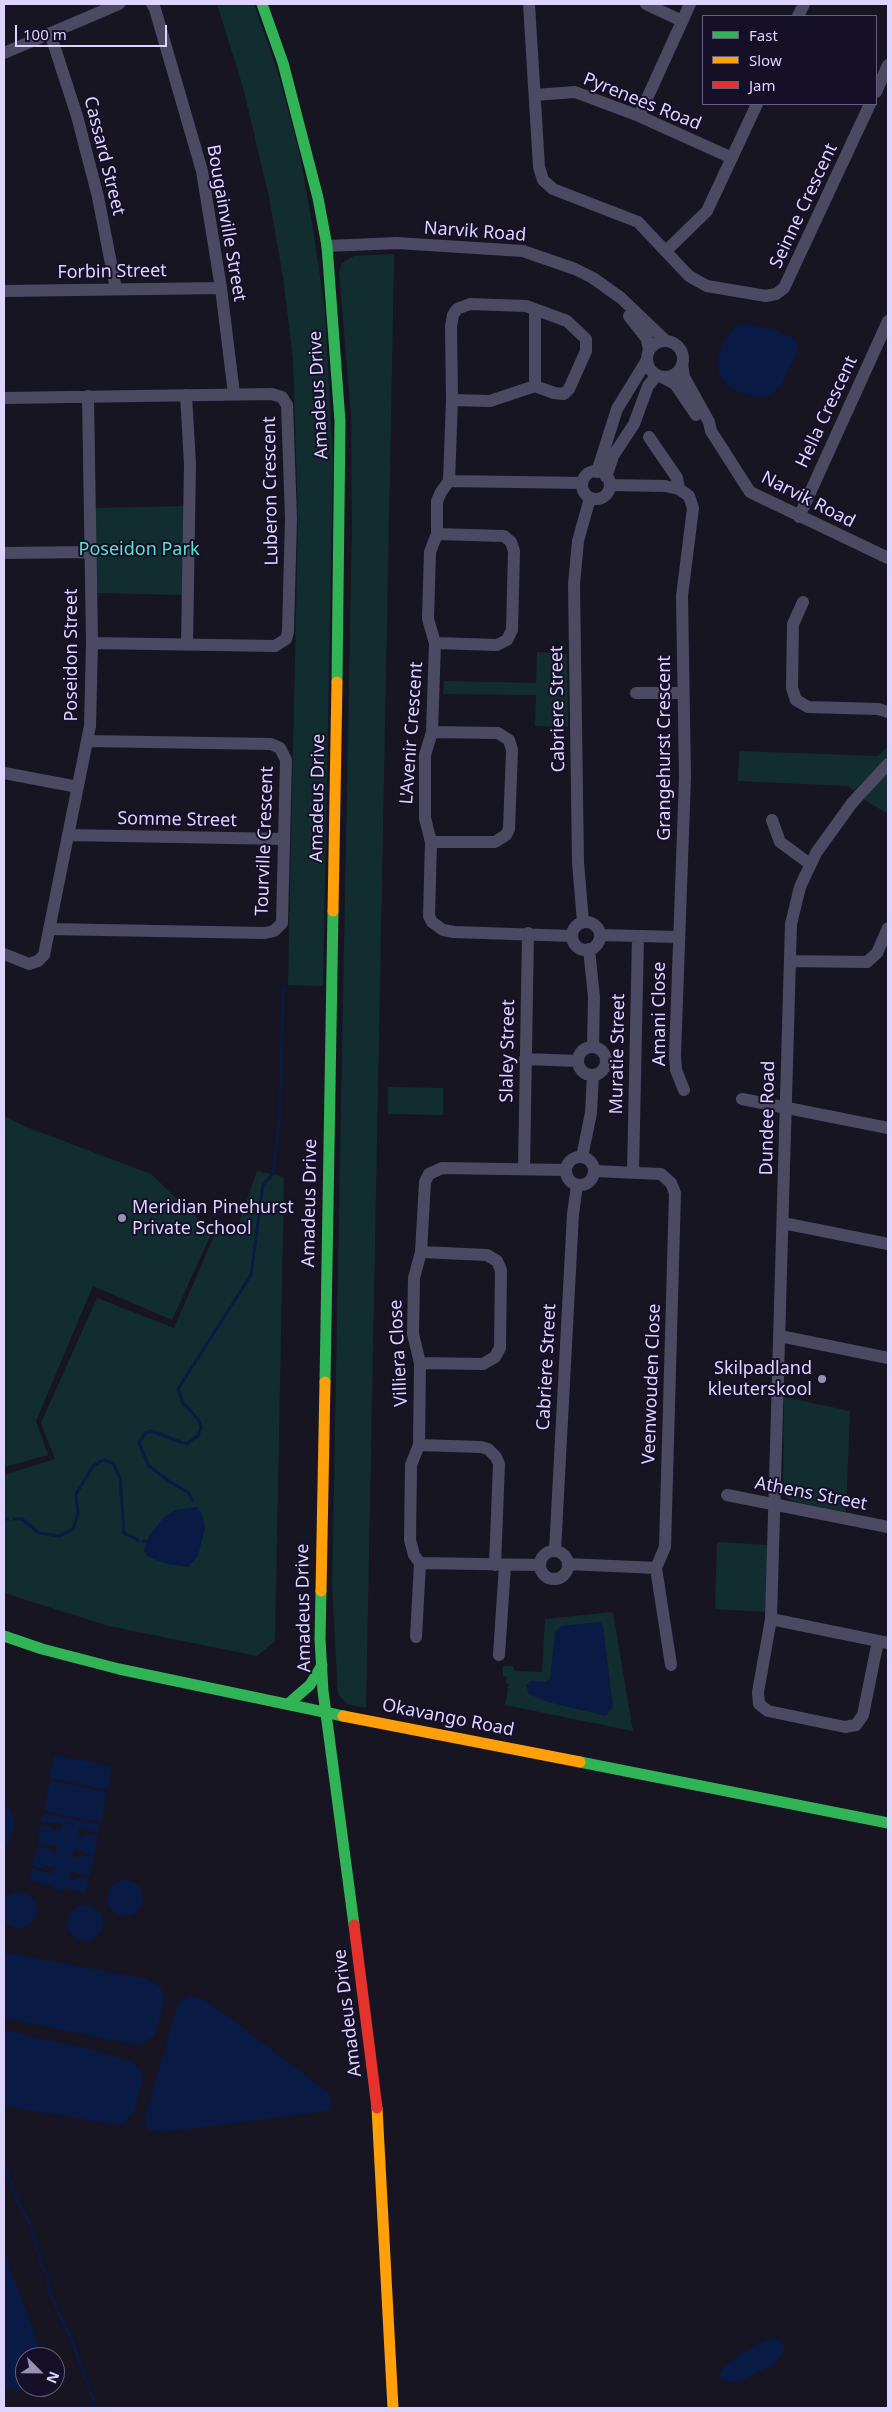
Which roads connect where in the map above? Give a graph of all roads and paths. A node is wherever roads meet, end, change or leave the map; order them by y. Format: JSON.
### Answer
{"nodes":[{"id":1,"x":119,"y":4,"type":"edge"},
{"id":2,"x":152,"y":4,"type":"edge"},
{"id":3,"x":262,"y":4,"type":"edge"},
{"id":4,"x":529,"y":4,"type":"edge"},
{"id":5,"x":646,"y":4,"type":"edge"},
{"id":6,"x":690,"y":4,"type":"edge"},
{"id":7,"x":682,"y":21,"type":"junction"},
{"id":8,"x":50,"y":33,"type":"junction"},
{"id":9,"x":4,"y":53,"type":"edge"},
{"id":10,"x":888,"y":65,"type":"edge"},
{"id":11,"x":877,"y":90,"type":"edge"},
{"id":12,"x":535,"y":95,"type":"junction"},
{"id":13,"x":758,"y":105,"type":"edge"},
{"id":14,"x":870,"y":105,"type":"edge"},
{"id":15,"x":639,"y":116,"type":"junction"},
{"id":16,"x":732,"y":158,"type":"junction"},
{"id":17,"x":326,"y":246,"type":"junction"},
{"id":18,"x":666,"y":251,"type":"junction"},
{"id":19,"x":222,"y":288,"type":"junction"},
{"id":20,"x":116,"y":289,"type":"junction"},
{"id":21,"x":4,"y":291,"type":"edge"},
{"id":22,"x":611,"y":292,"type":"junction"},
{"id":23,"x":535,"y":309,"type":"junction"},
{"id":24,"x":888,"y":321,"type":"edge"},
{"id":25,"x":666,"y":341,"type":"junction"},
{"id":26,"x":648,"y":355,"type":"junction"},
{"id":27,"x":682,"y":364,"type":"junction"},
{"id":28,"x":659,"y":376,"type":"junction"},
{"id":29,"x":535,"y":386,"type":"junction"},
{"id":30,"x":234,"y":394,"type":"junction"},
{"id":31,"x":186,"y":395,"type":"junction"},
{"id":32,"x":88,"y":396,"type":"junction"},
{"id":33,"x":4,"y":398,"type":"edge"},
{"id":34,"x":624,"y":398,"type":"junction"},
{"id":35,"x":452,"y":400,"type":"junction"},
{"id":36,"x":640,"y":404,"type":"junction"},
{"id":37,"x":711,"y":431,"type":"junction"},
{"id":38,"x":649,"y":437,"type":"dead end"},
{"id":39,"x":604,"y":478,"type":"junction"},
{"id":40,"x":449,"y":481,"type":"junction"},
{"id":41,"x":582,"y":484,"type":"junction"},
{"id":42,"x":679,"y":489,"type":"junction"},
{"id":43,"x":590,"y":498,"type":"junction"},
{"id":44,"x":799,"y":517,"type":"junction"},
{"id":45,"x":437,"y":534,"type":"junction"},
{"id":46,"x":90,"y":552,"type":"junction"},
{"id":47,"x":4,"y":553,"type":"edge"},
{"id":48,"x":888,"y":558,"type":"edge"},
{"id":49,"x":803,"y":602,"type":"dead end"},
{"id":50,"x":435,"y":643,"type":"junction"},
{"id":51,"x":92,"y":644,"type":"junction"},
{"id":52,"x":186,"y":645,"type":"junction"},
{"id":53,"x":636,"y":693,"type":"dead end"},
{"id":54,"x":683,"y":693,"type":"junction"},
{"id":55,"x":888,"y":712,"type":"edge"},
{"id":56,"x":432,"y":732,"type":"junction"},
{"id":57,"x":88,"y":741,"type":"junction"},
{"id":58,"x":888,"y":764,"type":"edge"},
{"id":59,"x":4,"y":773,"type":"edge"},
{"id":60,"x":78,"y":787,"type":"junction"},
{"id":61,"x":772,"y":820,"type":"dead end"},
{"id":62,"x":68,"y":835,"type":"junction"},
{"id":63,"x":284,"y":839,"type":"junction"},
{"id":64,"x":431,"y":842,"type":"junction"},
{"id":65,"x":810,"y":864,"type":"junction"},
{"id":66,"x":583,"y":922,"type":"junction"},
{"id":67,"x":888,"y":928,"type":"edge"},
{"id":68,"x":49,"y":929,"type":"junction"},
{"id":69,"x":528,"y":933,"type":"junction"},
{"id":70,"x":600,"y":935,"type":"junction"},
{"id":71,"x":572,"y":936,"type":"junction"},
{"id":72,"x":638,"y":936,"type":"junction"},
{"id":73,"x":678,"y":937,"type":"junction"},
{"id":74,"x":589,"y":949,"type":"junction"},
{"id":75,"x":4,"y":954,"type":"edge"},
{"id":76,"x":790,"y":961,"type":"junction"},
{"id":77,"x":593,"y":1047,"type":"junction"},
{"id":78,"x":525,"y":1059,"type":"junction"},
{"id":79,"x":578,"y":1061,"type":"junction"},
{"id":80,"x":593,"y":1075,"type":"junction"},
{"id":81,"x":684,"y":1090,"type":"dead end"},
{"id":82,"x":742,"y":1099,"type":"dead end"},
{"id":83,"x":786,"y":1108,"type":"junction"},
{"id":84,"x":888,"y":1128,"type":"edge"},
{"id":85,"x":582,"y":1158,"type":"junction"},
{"id":86,"x":524,"y":1169,"type":"junction"},
{"id":87,"x":566,"y":1170,"type":"junction"},
{"id":88,"x":594,"y":1171,"type":"junction"},
{"id":89,"x":633,"y":1172,"type":"junction"},
{"id":90,"x":577,"y":1185,"type":"junction"},
{"id":91,"x":783,"y":1223,"type":"junction"},
{"id":92,"x":888,"y":1244,"type":"edge"},
{"id":93,"x":421,"y":1252,"type":"junction"},
{"id":94,"x":780,"y":1336,"type":"junction"},
{"id":95,"x":888,"y":1358,"type":"edge"},
{"id":96,"x":420,"y":1362,"type":"junction"},
{"id":97,"x":419,"y":1445,"type":"junction"},
{"id":98,"x":727,"y":1495,"type":"dead end"},
{"id":99,"x":774,"y":1504,"type":"junction"},
{"id":100,"x":888,"y":1528,"type":"edge"},
{"id":101,"x":555,"y":1551,"type":"junction"},
{"id":102,"x":420,"y":1563,"type":"junction"},
{"id":103,"x":568,"y":1564,"type":"junction"},
{"id":104,"x":500,"y":1565,"type":"junction"},
{"id":105,"x":540,"y":1565,"type":"junction"},
{"id":106,"x":656,"y":1568,"type":"junction"},
{"id":107,"x":771,"y":1619,"type":"junction"},
{"id":108,"x":4,"y":1636,"type":"edge"},
{"id":109,"x":416,"y":1636,"type":"dead end"},
{"id":110,"x":883,"y":1642,"type":"edge"},
{"id":111,"x":499,"y":1655,"type":"dead end"},
{"id":112,"x":322,"y":1664,"type":"junction"},
{"id":113,"x":671,"y":1665,"type":"dead end"},
{"id":114,"x":288,"y":1704,"type":"junction"},
{"id":115,"x":326,"y":1712,"type":"junction"},
{"id":116,"x":888,"y":1823,"type":"edge"},
{"id":117,"x":393,"y":2408,"type":"edge"}],
"edges":[{"from":1,"to":8,"type":"street"},
{"from":2,"to":19,"type":"street","name":"Bougainville Street"},
{"from":3,"to":17,"type":"street","name":"Amadeus Drive"},
{"from":4,"to":12,"type":"street","name":"Seinne Crescent"},
{"from":5,"to":7,"type":"street"},
{"from":6,"to":7,"type":"street"},
{"from":7,"to":15,"type":"street"},
{"from":8,"to":9,"type":"street"},
{"from":8,"to":20,"type":"street","name":"Cassard Street"},
{"from":10,"to":11,"type":"street"},
{"from":12,"to":15,"type":"street","name":"Pyrenees Road"},
{"from":12,"to":18,"type":"street","name":"Seinne Crescent"},
{"from":13,"to":16,"type":"street"},
{"from":14,"to":18,"type":"street","name":"Seinne Crescent"},
{"from":15,"to":16,"type":"street","name":"Pyrenees Road"},
{"from":16,"to":18,"type":"street"},
{"from":17,"to":22,"type":"street","name":"Narvik Road"},
{"from":17,"to":112,"type":"street","name":"Amadeus Drive"},
{"from":19,"to":20,"type":"street","name":"Forbin Street"},
{"from":19,"to":30,"type":"street","name":"Bougainville Street"},
{"from":20,"to":21,"type":"street","name":"Forbin Street"},
{"from":22,"to":25,"type":"street","name":"Narvik Road"},
{"from":22,"to":26,"type":"street","name":"Narvik Road"},
{"from":23,"to":29,"type":"street"},
{"from":23,"to":29,"type":"street"},
{"from":23,"to":35,"type":"street"},
{"from":24,"to":44,"type":"street","name":"Hella Crescent"},
{"from":25,"to":26,"type":"street"},
{"from":25,"to":27,"type":"street"},
{"from":26,"to":28,"type":"street"},
{"from":26,"to":34,"type":"street"},
{"from":27,"to":28,"type":"street"},
{"from":27,"to":37,"type":"street","name":"Narvik Road"},
{"from":28,"to":36,"type":"street"},
{"from":28,"to":37,"type":"street","name":"Narvik Road"},
{"from":29,"to":35,"type":"street"},
{"from":30,"to":31,"type":"street","name":"Luberon Crescent"},
{"from":30,"to":52,"type":"street","name":"Luberon Crescent"},
{"from":31,"to":32,"type":"street","name":"Luberon Crescent"},
{"from":31,"to":52,"type":"street"},
{"from":32,"to":33,"type":"street","name":"Luberon Crescent"},
{"from":32,"to":46,"type":"street","name":"Poseidon Street"},
{"from":34,"to":36,"type":"street"},
{"from":34,"to":39,"type":"street"},
{"from":35,"to":40,"type":"street"},
{"from":36,"to":39,"type":"street"},
{"from":37,"to":44,"type":"street","name":"Narvik Road"},
{"from":38,"to":42,"type":"street","name":"Grangehurst Crescent"},
{"from":39,"to":41,"type":"street"},
{"from":39,"to":42,"type":"street"},
{"from":39,"to":43,"type":"street"},
{"from":40,"to":41,"type":"street"},
{"from":40,"to":45,"type":"street","name":"L'Avenir Crescent"},
{"from":41,"to":43,"type":"street"},
{"from":42,"to":54,"type":"street","name":"Grangehurst Crescent"},
{"from":43,"to":66,"type":"street","name":"Cabriere Street"},
{"from":44,"to":48,"type":"street","name":"Narvik Road"},
{"from":45,"to":50,"type":"street","name":"L'Avenir Crescent"},
{"from":45,"to":50,"type":"street"},
{"from":46,"to":47,"type":"street"},
{"from":46,"to":51,"type":"street","name":"Poseidon Street"},
{"from":49,"to":55,"type":"street"},
{"from":50,"to":56,"type":"street","name":"L'Avenir Crescent"},
{"from":51,"to":52,"type":"street","name":"Luberon Crescent"},
{"from":51,"to":57,"type":"street","name":"Poseidon Street"},
{"from":53,"to":54,"type":"street"},
{"from":54,"to":73,"type":"street","name":"Grangehurst Crescent"},
{"from":56,"to":64,"type":"street","name":"L'Avenir Crescent"},
{"from":56,"to":64,"type":"street"},
{"from":57,"to":60,"type":"street","name":"Poseidon Street"},
{"from":57,"to":63,"type":"street","name":"Tourville Crescent"},
{"from":58,"to":65,"type":"street","name":"Dundee Road"},
{"from":59,"to":60,"type":"street"},
{"from":60,"to":62,"type":"street","name":"Poseidon Street"},
{"from":61,"to":65,"type":"street"},
{"from":62,"to":63,"type":"street","name":"Somme Street"},
{"from":62,"to":68,"type":"street","name":"Poseidon Street"},
{"from":63,"to":68,"type":"street","name":"Tourville Crescent"},
{"from":64,"to":69,"type":"street","name":"L'Avenir Crescent"},
{"from":65,"to":76,"type":"street","name":"Dundee Road"},
{"from":66,"to":70,"type":"street"},
{"from":66,"to":71,"type":"street"},
{"from":67,"to":76,"type":"street"},
{"from":68,"to":75,"type":"street","name":"Poseidon Street"},
{"from":69,"to":71,"type":"street","name":"L'Avenir Crescent"},
{"from":69,"to":78,"type":"street","name":"Slaley Street"},
{"from":70,"to":72,"type":"street"},
{"from":70,"to":74,"type":"street"},
{"from":71,"to":74,"type":"street"},
{"from":72,"to":73,"type":"street"},
{"from":72,"to":89,"type":"street","name":"Muratie Street"},
{"from":73,"to":81,"type":"street","name":"Amani Close"},
{"from":74,"to":77,"type":"street"},
{"from":76,"to":83,"type":"street","name":"Dundee Road"},
{"from":77,"to":79,"type":"street"},
{"from":77,"to":80,"type":"street"},
{"from":78,"to":79,"type":"street"},
{"from":78,"to":86,"type":"street","name":"Slaley Street"},
{"from":79,"to":80,"type":"street"},
{"from":80,"to":85,"type":"street"},
{"from":82,"to":83,"type":"street"},
{"from":83,"to":84,"type":"street"},
{"from":83,"to":91,"type":"street","name":"Dundee Road"},
{"from":85,"to":87,"type":"street"},
{"from":85,"to":88,"type":"street"},
{"from":86,"to":87,"type":"street","name":"Villiera Close"},
{"from":86,"to":93,"type":"street","name":"Villiera Close"},
{"from":87,"to":90,"type":"street"},
{"from":88,"to":89,"type":"street","name":"Veenwouden Close"},
{"from":88,"to":90,"type":"street"},
{"from":89,"to":106,"type":"street","name":"Veenwouden Close"},
{"from":90,"to":101,"type":"street","name":"Cabriere Street"},
{"from":91,"to":92,"type":"street"},
{"from":91,"to":94,"type":"street","name":"Dundee Road"},
{"from":93,"to":96,"type":"street","name":"Villiera Close"},
{"from":93,"to":96,"type":"street"},
{"from":94,"to":95,"type":"street"},
{"from":94,"to":99,"type":"street","name":"Dundee Road"},
{"from":96,"to":97,"type":"street","name":"Villiera Close"},
{"from":97,"to":102,"type":"street","name":"Villiera Close"},
{"from":97,"to":104,"type":"street"},
{"from":98,"to":99,"type":"street","name":"Athens Street"},
{"from":99,"to":100,"type":"street","name":"Athens Street"},
{"from":99,"to":107,"type":"street","name":"Dundee Road"},
{"from":101,"to":103,"type":"street"},
{"from":101,"to":105,"type":"street"},
{"from":102,"to":104,"type":"street"},
{"from":102,"to":109,"type":"street","name":"Villiera Close"},
{"from":103,"to":105,"type":"street"},
{"from":103,"to":106,"type":"street"},
{"from":104,"to":105,"type":"street"},
{"from":104,"to":111,"type":"street"},
{"from":106,"to":113,"type":"street"},
{"from":107,"to":110,"type":"street"},
{"from":107,"to":110,"type":"street","name":"Dundee Road"},
{"from":108,"to":114,"type":"street","name":"Okavango Road"},
{"from":112,"to":114,"type":"street"},
{"from":112,"to":115,"type":"street","name":"Amadeus Drive"},
{"from":114,"to":115,"type":"street","name":"Okavango Road"},
{"from":115,"to":116,"type":"street","name":"Okavango Road"},
{"from":115,"to":117,"type":"street","name":"Amadeus Drive"}]}
